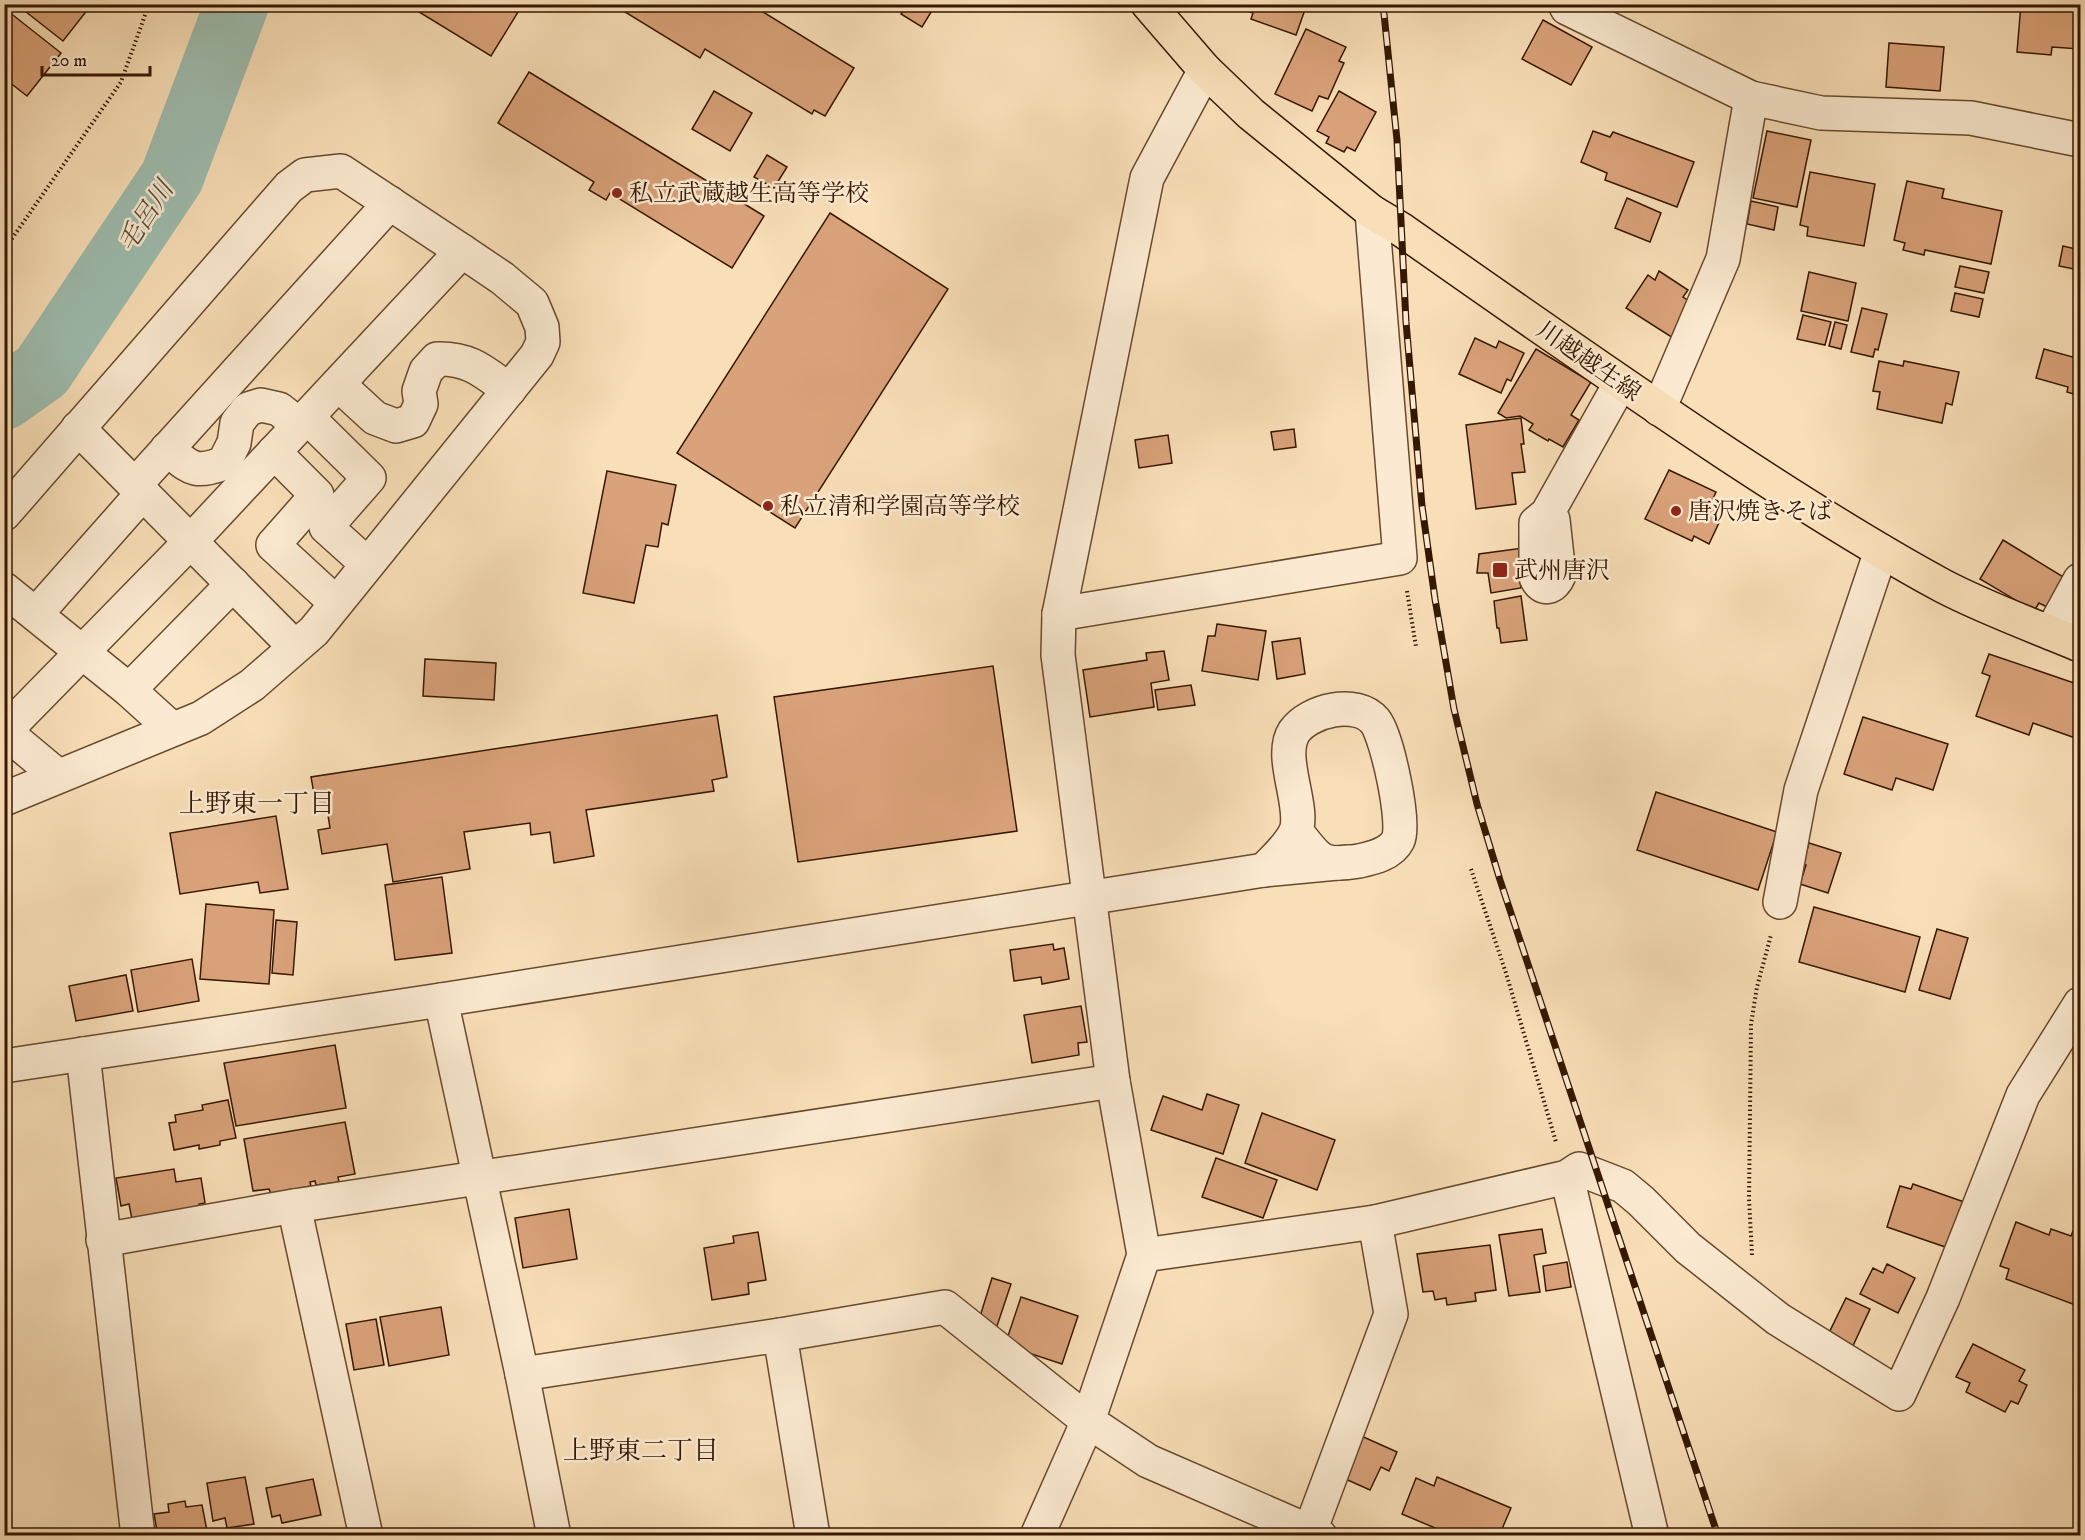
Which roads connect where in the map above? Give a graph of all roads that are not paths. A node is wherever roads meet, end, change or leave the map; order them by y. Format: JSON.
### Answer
{"nodes":[{"id":1,"x":1148,"y":4,"type":"edge"},
{"id":2,"x":1565,"y":4,"type":"edge"},
{"id":3,"x":1205,"y":70,"type":"junction"},
{"id":4,"x":1751,"y":98,"type":"junction"},
{"id":5,"x":2079,"y":137,"type":"edge"},
{"id":6,"x":390,"y":203,"type":"junction"},
{"id":7,"x":1372,"y":212,"type":"junction"},
{"id":8,"x":462,"y":251,"type":"junction"},
{"id":9,"x":338,"y":384,"type":"junction"},
{"id":10,"x":1620,"y":384,"type":"junction"},
{"id":11,"x":508,"y":390,"type":"junction"},
{"id":12,"x":1659,"y":409,"type":"junction"},
{"id":13,"x":303,"y":421,"type":"junction"},
{"id":14,"x":78,"y":428,"type":"junction"},
{"id":15,"x":166,"y":449,"type":"junction"},
{"id":16,"x":274,"y":452,"type":"junction"},
{"id":17,"x":139,"y":489,"type":"junction"},
{"id":18,"x":4,"y":514,"type":"edge"},
{"id":19,"x":1547,"y":514,"type":"dead end"},
{"id":20,"x":191,"y":541,"type":"junction"},
{"id":21,"x":1881,"y":551,"type":"junction"},
{"id":22,"x":368,"y":564,"type":"junction"},
{"id":23,"x":2080,"y":580,"type":"edge"},
{"id":24,"x":233,"y":584,"type":"junction"},
{"id":25,"x":4,"y":589,"type":"edge"},
{"id":26,"x":336,"y":603,"type":"junction"},
{"id":27,"x":36,"y":614,"type":"junction"},
{"id":28,"x":1059,"y":614,"type":"junction"},
{"id":29,"x":2066,"y":639,"type":"edge"},
{"id":30,"x":295,"y":647,"type":"junction"},
{"id":31,"x":83,"y":652,"type":"junction"},
{"id":32,"x":129,"y":690,"type":"junction"},
{"id":33,"x":172,"y":729,"type":"junction"},
{"id":34,"x":5,"y":731,"type":"edge"},
{"id":35,"x":58,"y":776,"type":"junction"},
{"id":36,"x":5,"y":797,"type":"edge"},
{"id":37,"x":1296,"y":831,"type":"junction"},
{"id":38,"x":1348,"y":862,"type":"junction"},
{"id":39,"x":1264,"y":870,"type":"junction"},
{"id":40,"x":1090,"y":898,"type":"junction"},
{"id":41,"x":1780,"y":902,"type":"road end"},
{"id":42,"x":441,"y":1000,"type":"junction"},
{"id":43,"x":2080,"y":1004,"type":"edge"},
{"id":44,"x":83,"y":1054,"type":"junction"},
{"id":45,"x":4,"y":1066,"type":"edge"},
{"id":46,"x":1113,"y":1081,"type":"junction"},
{"id":47,"x":1567,"y":1177,"type":"junction"},
{"id":48,"x":479,"y":1178,"type":"junction"},
{"id":49,"x":294,"y":1206,"type":"junction"},
{"id":50,"x":1375,"y":1222,"type":"junction"},
{"id":51,"x":104,"y":1240,"type":"junction"},
{"id":52,"x":1144,"y":1255,"type":"junction"},
{"id":53,"x":780,"y":1335,"type":"junction"},
{"id":54,"x":522,"y":1374,"type":"junction"},
{"id":55,"x":1088,"y":1421,"type":"junction"},
{"id":56,"x":1315,"y":1533,"type":"edge"},
{"id":57,"x":138,"y":1536,"type":"edge"},
{"id":58,"x":366,"y":1536,"type":"edge"},
{"id":59,"x":554,"y":1536,"type":"edge"},
{"id":60,"x":813,"y":1536,"type":"edge"},
{"id":61,"x":1037,"y":1536,"type":"edge"},
{"id":62,"x":1652,"y":1536,"type":"edge"}],
"edges":[{"from":1,"to":3,"type":"main road","name":"川越越生線"},
{"from":2,"to":4,"type":"street"},
{"from":3,"to":7,"type":"main road","name":"川越越生線"},
{"from":3,"to":28,"type":"street"},
{"from":4,"to":5,"type":"street"},
{"from":4,"to":12,"type":"street"},
{"from":6,"to":8,"type":"street"},
{"from":6,"to":14,"type":"street"},
{"from":6,"to":15,"type":"street"},
{"from":7,"to":10,"type":"main road","name":"川越越生線"},
{"from":7,"to":28,"type":"street"},
{"from":8,"to":9,"type":"street"},
{"from":8,"to":11,"type":"street"},
{"from":9,"to":11,"type":"street"},
{"from":9,"to":13,"type":"street"},
{"from":10,"to":12,"type":"main road","name":"川越越生線"},
{"from":10,"to":19,"type":"street"},
{"from":11,"to":22,"type":"street"},
{"from":12,"to":21,"type":"main road","name":"川越越生線"},
{"from":13,"to":15,"type":"street"},
{"from":13,"to":16,"type":"street"},
{"from":13,"to":22,"type":"street"},
{"from":14,"to":17,"type":"street"},
{"from":14,"to":18,"type":"street"},
{"from":15,"to":17,"type":"street"},
{"from":16,"to":20,"type":"street"},
{"from":16,"to":26,"type":"street"},
{"from":17,"to":20,"type":"street"},
{"from":17,"to":27,"type":"street"},
{"from":20,"to":24,"type":"street"},
{"from":20,"to":31,"type":"street"},
{"from":21,"to":29,"type":"main road","name":"川越越生線"},
{"from":21,"to":41,"type":"street"},
{"from":22,"to":26,"type":"street"},
{"from":23,"to":29,"type":"street"},
{"from":24,"to":30,"type":"street"},
{"from":24,"to":32,"type":"street"},
{"from":25,"to":27,"type":"street"},
{"from":26,"to":30,"type":"street"},
{"from":27,"to":31,"type":"street"},
{"from":28,"to":40,"type":"street"},
{"from":30,"to":33,"type":"street"},
{"from":31,"to":32,"type":"street"},
{"from":31,"to":34,"type":"street"},
{"from":32,"to":33,"type":"street"},
{"from":33,"to":35,"type":"street"},
{"from":34,"to":35,"type":"street"},
{"from":35,"to":36,"type":"street"},
{"from":37,"to":38,"type":"street"},
{"from":37,"to":38,"type":"street"},
{"from":37,"to":39,"type":"street"},
{"from":38,"to":39,"type":"street"},
{"from":39,"to":40,"type":"street"},
{"from":40,"to":42,"type":"street"},
{"from":40,"to":46,"type":"street"},
{"from":42,"to":44,"type":"street"},
{"from":42,"to":48,"type":"street"},
{"from":43,"to":47,"type":"street"},
{"from":44,"to":45,"type":"street"},
{"from":44,"to":51,"type":"street"},
{"from":46,"to":48,"type":"street"},
{"from":46,"to":52,"type":"street"},
{"from":47,"to":50,"type":"street"},
{"from":47,"to":62,"type":"street"},
{"from":48,"to":49,"type":"street"},
{"from":48,"to":54,"type":"street"},
{"from":49,"to":51,"type":"street"},
{"from":49,"to":58,"type":"street"},
{"from":50,"to":52,"type":"street"},
{"from":50,"to":56,"type":"street"},
{"from":51,"to":57,"type":"street"},
{"from":52,"to":55,"type":"street"},
{"from":53,"to":54,"type":"street"},
{"from":53,"to":55,"type":"street"},
{"from":53,"to":60,"type":"street"},
{"from":54,"to":59,"type":"street"},
{"from":55,"to":56,"type":"street"},
{"from":55,"to":61,"type":"street"}]}
